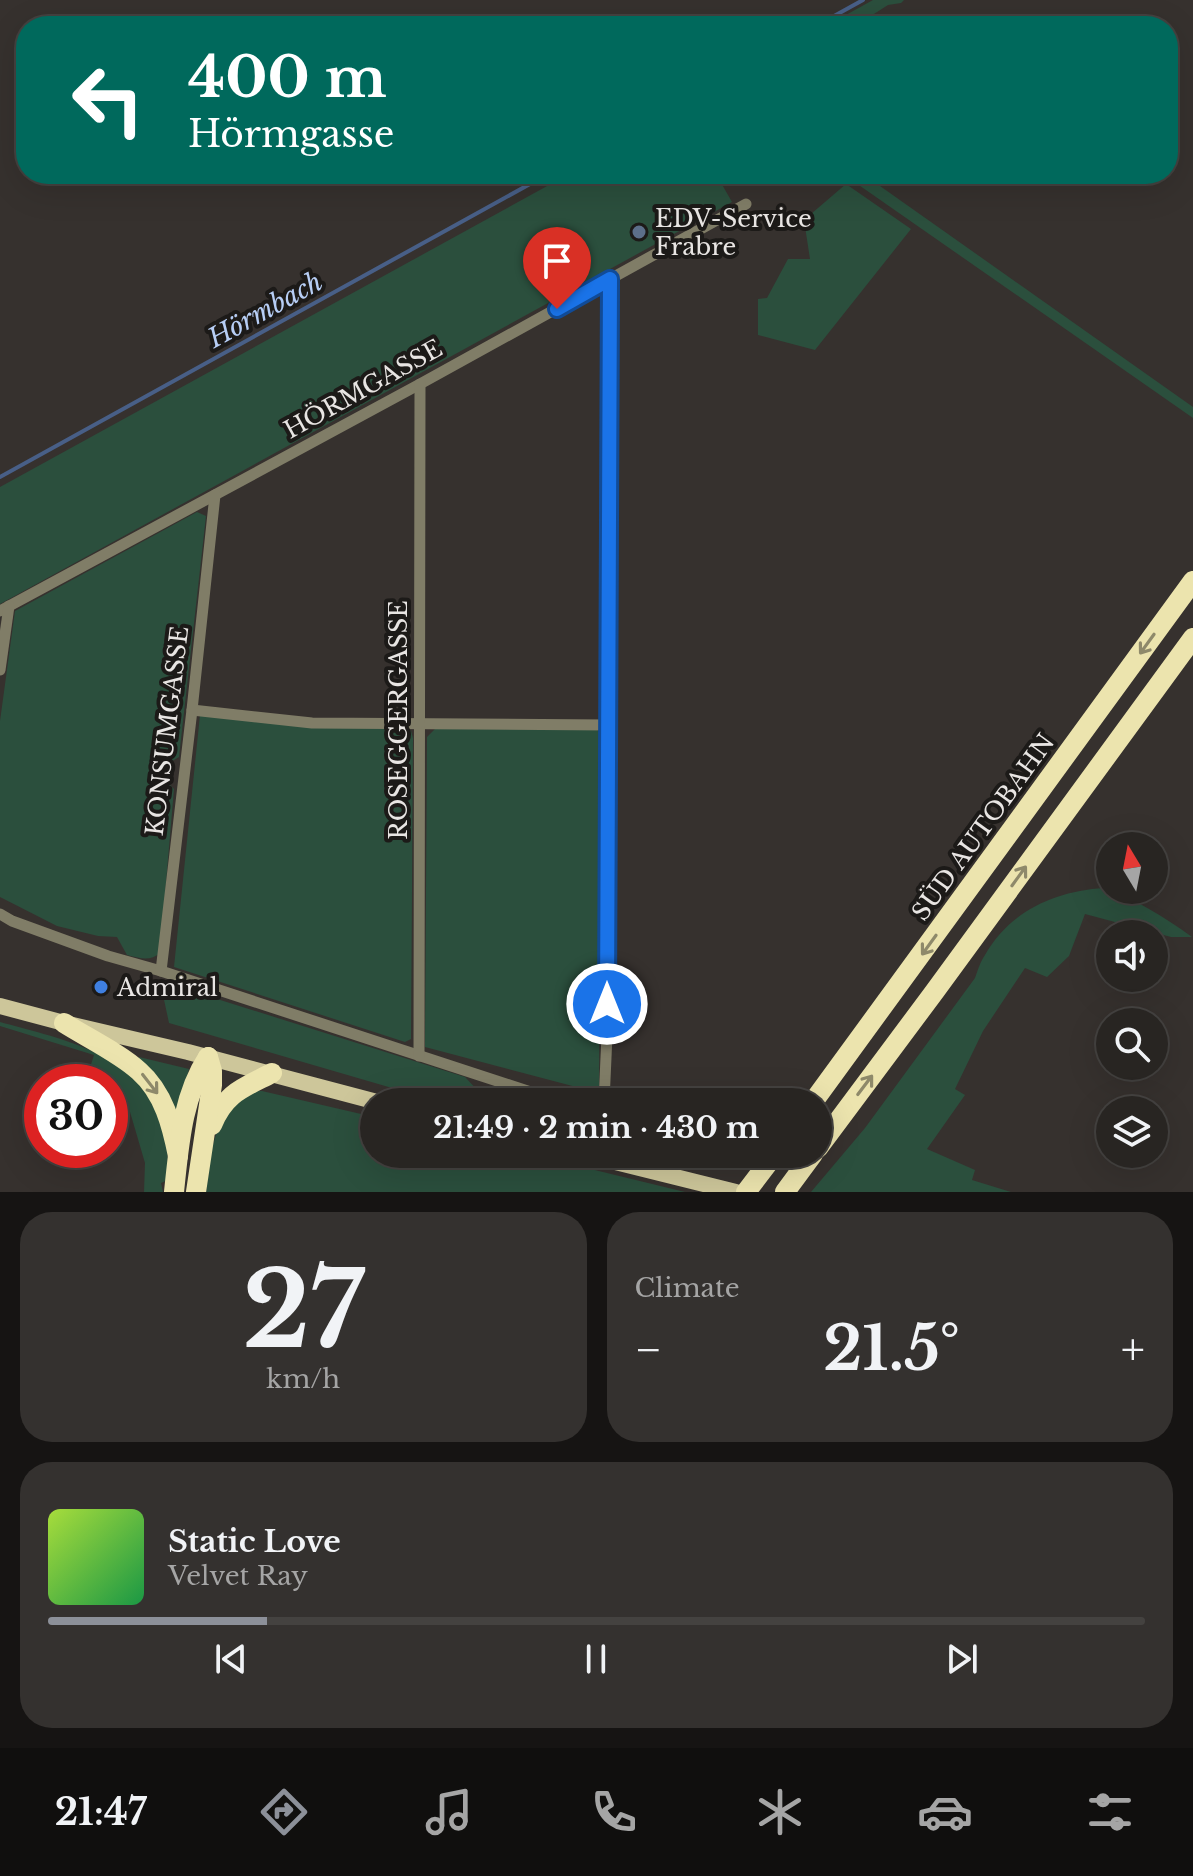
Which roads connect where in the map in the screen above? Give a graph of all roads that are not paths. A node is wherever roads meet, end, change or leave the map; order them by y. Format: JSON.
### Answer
{"nodes":[{"id":1,"x":746,"y":204,"type":"dead end"},
{"id":2,"x":610,"y":279,"type":"junction"},
{"id":3,"x":420,"y":384,"type":"junction"},
{"id":4,"x":215,"y":495,"type":"junction"},
{"id":5,"x":1193,"y":581,"type":"edge"},
{"id":6,"x":4,"y":608,"type":"edge"},
{"id":7,"x":1193,"y":638,"type":"edge"},
{"id":8,"x":0,"y":670,"type":"edge"},
{"id":9,"x":192,"y":710,"type":"junction"},
{"id":10,"x":420,"y":725,"type":"junction"},
{"id":11,"x":608,"y":725,"type":"junction"},
{"id":12,"x":0,"y":914,"type":"edge"},
{"id":13,"x":161,"y":971,"type":"junction"},
{"id":14,"x":0,"y":1006,"type":"edge"},
{"id":15,"x":64,"y":1023,"type":"junction"},
{"id":16,"x":419,"y":1056,"type":"junction"},
{"id":17,"x":208,"y":1057,"type":"junction"},
{"id":18,"x":272,"y":1073,"type":"junction"},
{"id":19,"x":518,"y":1088,"type":"edge"},
{"id":20,"x":605,"y":1088,"type":"edge"},
{"id":21,"x":823,"y":1088,"type":"edge"},
{"id":22,"x":360,"y":1098,"type":"edge"},
{"id":23,"x":832,"y":1129,"type":"edge"},
{"id":24,"x":178,"y":1156,"type":"junction"},
{"id":25,"x":200,"y":1159,"type":"junction"},
{"id":26,"x":640,"y":1168,"type":"edge"},
{"id":27,"x":764,"y":1168,"type":"edge"},
{"id":28,"x":803,"y":1168,"type":"edge"},
{"id":29,"x":174,"y":1192,"type":"edge"},
{"id":30,"x":196,"y":1192,"type":"edge"},
{"id":31,"x":736,"y":1192,"type":"edge"},
{"id":32,"x":746,"y":1192,"type":"edge"},
{"id":33,"x":785,"y":1192,"type":"edge"}],
"edges":[{"from":1,"to":2,"type":"street","name":"HÖRMGASSE"},
{"from":2,"to":3,"type":"street","name":"HÖRMGASSE"},
{"from":2,"to":11,"type":"street"},
{"from":3,"to":4,"type":"street","name":"HÖRMGASSE"},
{"from":3,"to":10,"type":"street","name":"ROSEGGERGASSE"},
{"from":4,"to":6,"type":"street","name":"HÖRMGASSE"},
{"from":4,"to":9,"type":"street","name":"KONSUMGASSE"},
{"from":5,"to":21,"type":"highway","name":"SÜD AUTOBAHN","one_way":true},
{"from":6,"to":8,"type":"street"},
{"from":23,"to":7,"type":"highway","one_way":true},
{"from":9,"to":10,"type":"street"},
{"from":9,"to":13,"type":"street","name":"KONSUMGASSE"},
{"from":10,"to":11,"type":"street"},
{"from":10,"to":16,"type":"street","name":"ROSEGGERGASSE"},
{"from":11,"to":20,"type":"street"},
{"from":12,"to":13,"type":"street"},
{"from":13,"to":16,"type":"street"},
{"from":14,"to":15,"type":"main road"},
{"from":15,"to":17,"type":"main road"},
{"from":15,"to":24,"type":"highway","one_way":true},
{"from":16,"to":19,"type":"street"},
{"from":17,"to":18,"type":"main road"},
{"from":17,"to":24,"type":"highway"},
{"from":17,"to":25,"type":"highway"},
{"from":18,"to":22,"type":"main road"},
{"from":18,"to":25,"type":"highway"},
{"from":24,"to":29,"type":"highway"},
{"from":25,"to":30,"type":"highway"},
{"from":26,"to":31,"type":"main road"},
{"from":27,"to":32,"type":"highway"},
{"from":28,"to":33,"type":"highway"}]}
